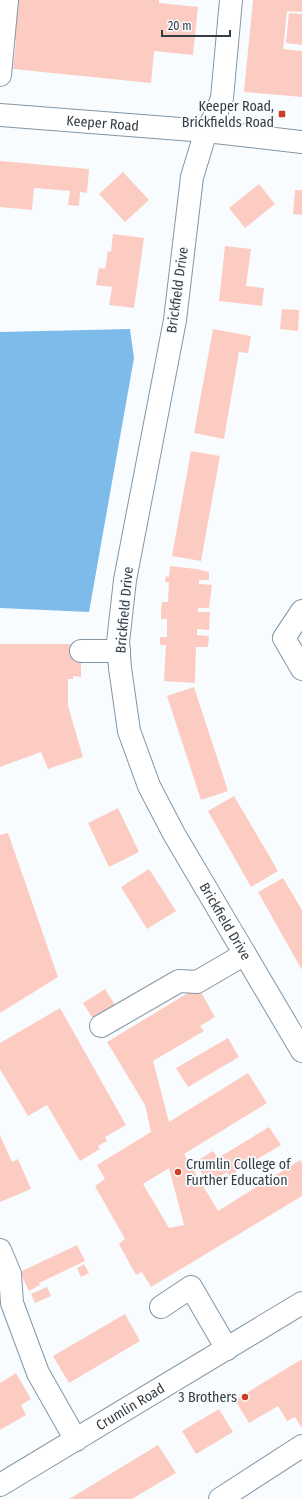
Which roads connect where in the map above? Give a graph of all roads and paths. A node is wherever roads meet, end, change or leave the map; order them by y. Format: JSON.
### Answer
{"nodes":[{"id":1,"x":7,"y":0,"type":"edge"},
{"id":2,"x":231,"y":0,"type":"edge"},
{"id":3,"x":0,"y":75,"type":"edge"},
{"id":4,"x":0,"y":115,"type":"edge"},
{"id":5,"x":206,"y":131,"type":"junction"},
{"id":6,"x":302,"y":142,"type":"edge"},
{"id":7,"x":302,"y":611,"type":"edge"},
{"id":8,"x":81,"y":651,"type":"dead end"},
{"id":9,"x":119,"y":651,"type":"junction"},
{"id":10,"x":302,"y":669,"type":"edge"},
{"id":11,"x":245,"y":954,"type":"junction"},
{"id":12,"x":101,"y":1026,"type":"dead end"},
{"id":13,"x":302,"y":1051,"type":"edge"},
{"id":14,"x":0,"y":1250,"type":"edge"},
{"id":15,"x":302,"y":1303,"type":"edge"},
{"id":16,"x":6,"y":1304,"type":"edge"},
{"id":17,"x":161,"y":1307,"type":"dead end"},
{"id":18,"x":227,"y":1349,"type":"junction"},
{"id":19,"x":76,"y":1440,"type":"junction"},
{"id":20,"x":302,"y":1446,"type":"edge"},
{"id":21,"x":0,"y":1485,"type":"edge"},
{"id":22,"x":220,"y":1499,"type":"edge"}],
"edges":[{"from":1,"to":3,"type":"street"},
{"from":2,"to":5,"type":"street"},
{"from":4,"to":5,"type":"street","name":"Keeper Road"},
{"from":5,"to":6,"type":"street","name":"Keeper Road"},
{"from":5,"to":9,"type":"street","name":"Brickfield Drive"},
{"from":7,"to":10,"type":"street"},
{"from":8,"to":9,"type":"street"},
{"from":9,"to":11,"type":"street","name":"Brickfield Drive"},
{"from":11,"to":12,"type":"street"},
{"from":11,"to":13,"type":"street","name":"Brickfield Drive"},
{"from":14,"to":16,"type":"street"},
{"from":15,"to":18,"type":"street","name":"Crumlin Road"},
{"from":16,"to":19,"type":"street"},
{"from":17,"to":18,"type":"street"},
{"from":18,"to":19,"type":"street","name":"Crumlin Road"},
{"from":19,"to":21,"type":"street","name":"Crumlin Road"},
{"from":20,"to":22,"type":"street"}]}
